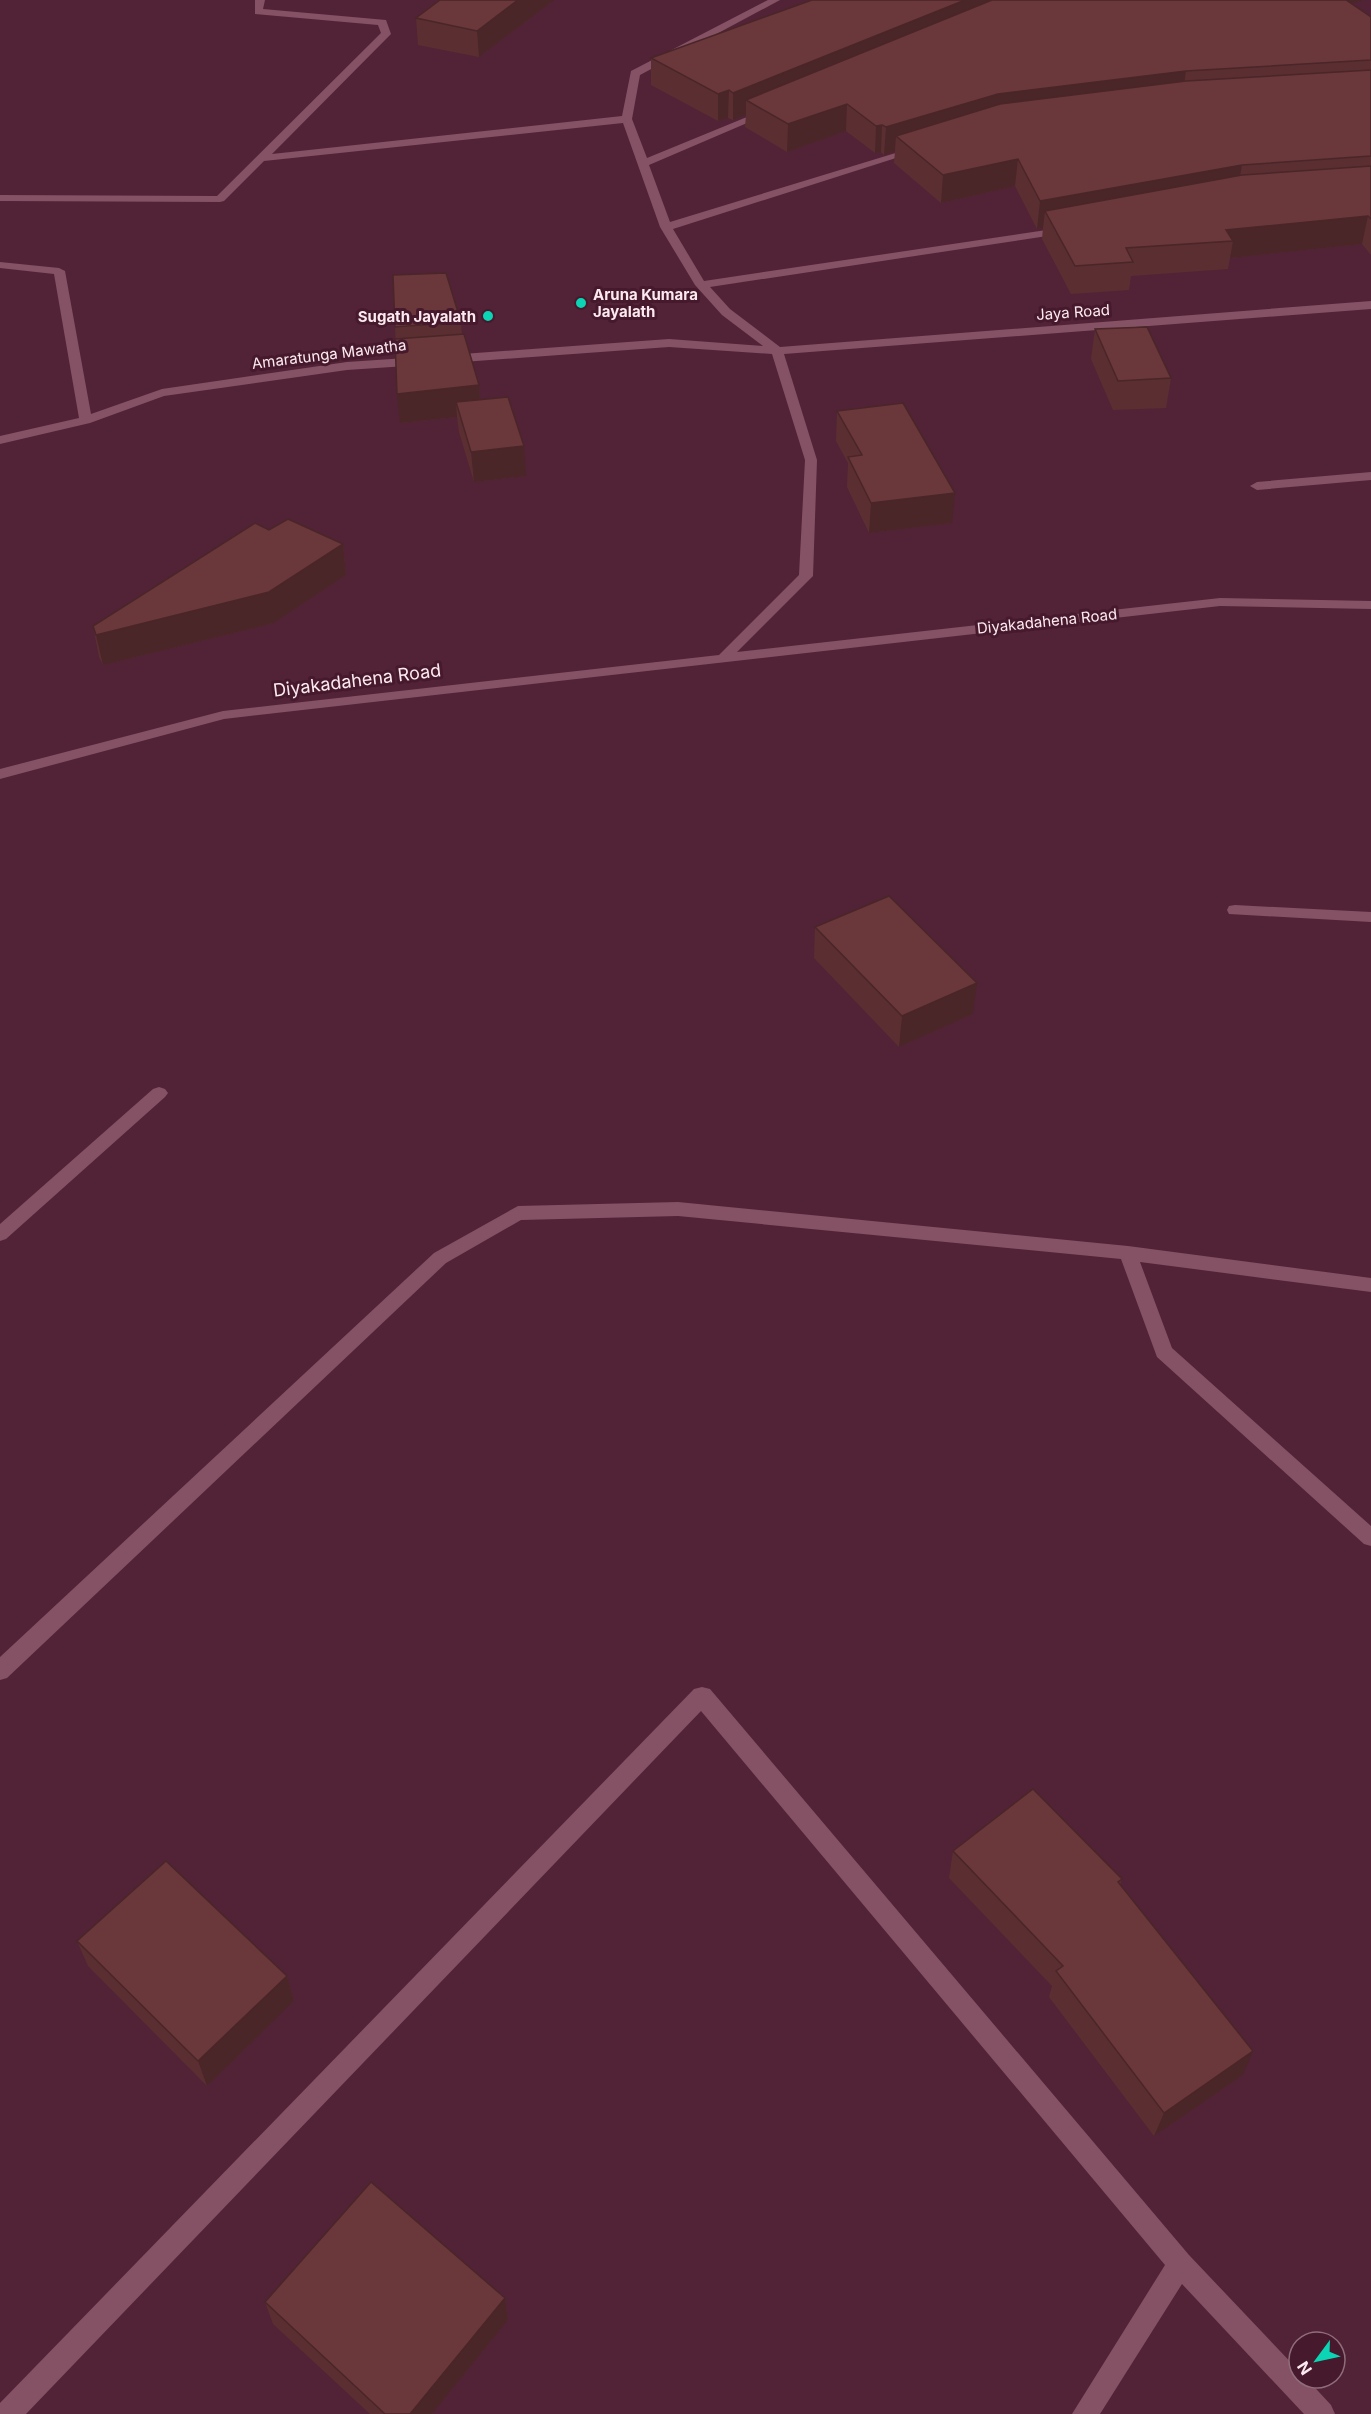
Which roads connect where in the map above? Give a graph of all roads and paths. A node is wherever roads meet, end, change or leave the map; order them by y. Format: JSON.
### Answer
{"nodes":[{"id":1,"x":260,"y":0,"type":"edge"},
{"id":2,"x":775,"y":0,"type":"edge"},
{"id":3,"x":777,"y":109,"type":"edge"},
{"id":4,"x":627,"y":119,"type":"junction"},
{"id":5,"x":928,"y":147,"type":"edge"},
{"id":6,"x":262,"y":158,"type":"junction"},
{"id":7,"x":645,"y":163,"type":"junction"},
{"id":8,"x":0,"y":198,"type":"edge"},
{"id":9,"x":666,"y":227,"type":"junction"},
{"id":10,"x":1074,"y":229,"type":"edge"},
{"id":11,"x":0,"y":265,"type":"edge"},
{"id":12,"x":701,"y":285,"type":"junction"},
{"id":13,"x":1371,"y":306,"type":"edge"},
{"id":14,"x":777,"y":351,"type":"junction"},
{"id":15,"x":86,"y":420,"type":"junction"},
{"id":16,"x":0,"y":441,"type":"edge"},
{"id":17,"x":1371,"y":476,"type":"edge"},
{"id":18,"x":1257,"y":486,"type":"dead end"},
{"id":19,"x":1371,"y":605,"type":"edge"},
{"id":20,"x":724,"y":657,"type":"junction"},
{"id":21,"x":0,"y":774,"type":"edge"},
{"id":22,"x":1235,"y":909,"type":"dead end"},
{"id":23,"x":1371,"y":917,"type":"edge"},
{"id":24,"x":159,"y":1093,"type":"dead end"},
{"id":25,"x":0,"y":1234,"type":"edge"},
{"id":26,"x":1128,"y":1253,"type":"junction"},
{"id":27,"x":1371,"y":1285,"type":"edge"},
{"id":28,"x":1371,"y":1538,"type":"edge"},
{"id":29,"x":0,"y":1671,"type":"edge"},
{"id":30,"x":1180,"y":2264,"type":"junction"},
{"id":31,"x":8,"y":2414,"type":"edge"},
{"id":32,"x":1085,"y":2414,"type":"edge"},
{"id":33,"x":1322,"y":2414,"type":"edge"}],
"edges":[{"from":1,"to":6,"type":"street"},
{"from":2,"to":4,"type":"street"},
{"from":3,"to":7,"type":"street"},
{"from":4,"to":6,"type":"street"},
{"from":4,"to":7,"type":"street"},
{"from":5,"to":9,"type":"street"},
{"from":6,"to":8,"type":"street"},
{"from":7,"to":9,"type":"street"},
{"from":9,"to":12,"type":"street"},
{"from":10,"to":12,"type":"street"},
{"from":11,"to":15,"type":"street"},
{"from":12,"to":14,"type":"street"},
{"from":13,"to":14,"type":"street","name":"Jaya Road"},
{"from":14,"to":15,"type":"street","name":"Amaratunga Mawatha"},
{"from":14,"to":20,"type":"street"},
{"from":15,"to":16,"type":"street","name":"Amaratunga Mawatha"},
{"from":17,"to":18,"type":"street"},
{"from":19,"to":20,"type":"street","name":"Diyakadahena Road"},
{"from":20,"to":21,"type":"street","name":"Diyakadahena Road"},
{"from":22,"to":23,"type":"street"},
{"from":24,"to":25,"type":"street"},
{"from":26,"to":27,"type":"street"},
{"from":26,"to":28,"type":"street"},
{"from":26,"to":29,"type":"street"},
{"from":30,"to":31,"type":"street"},
{"from":30,"to":32,"type":"street"},
{"from":30,"to":33,"type":"street"}]}
